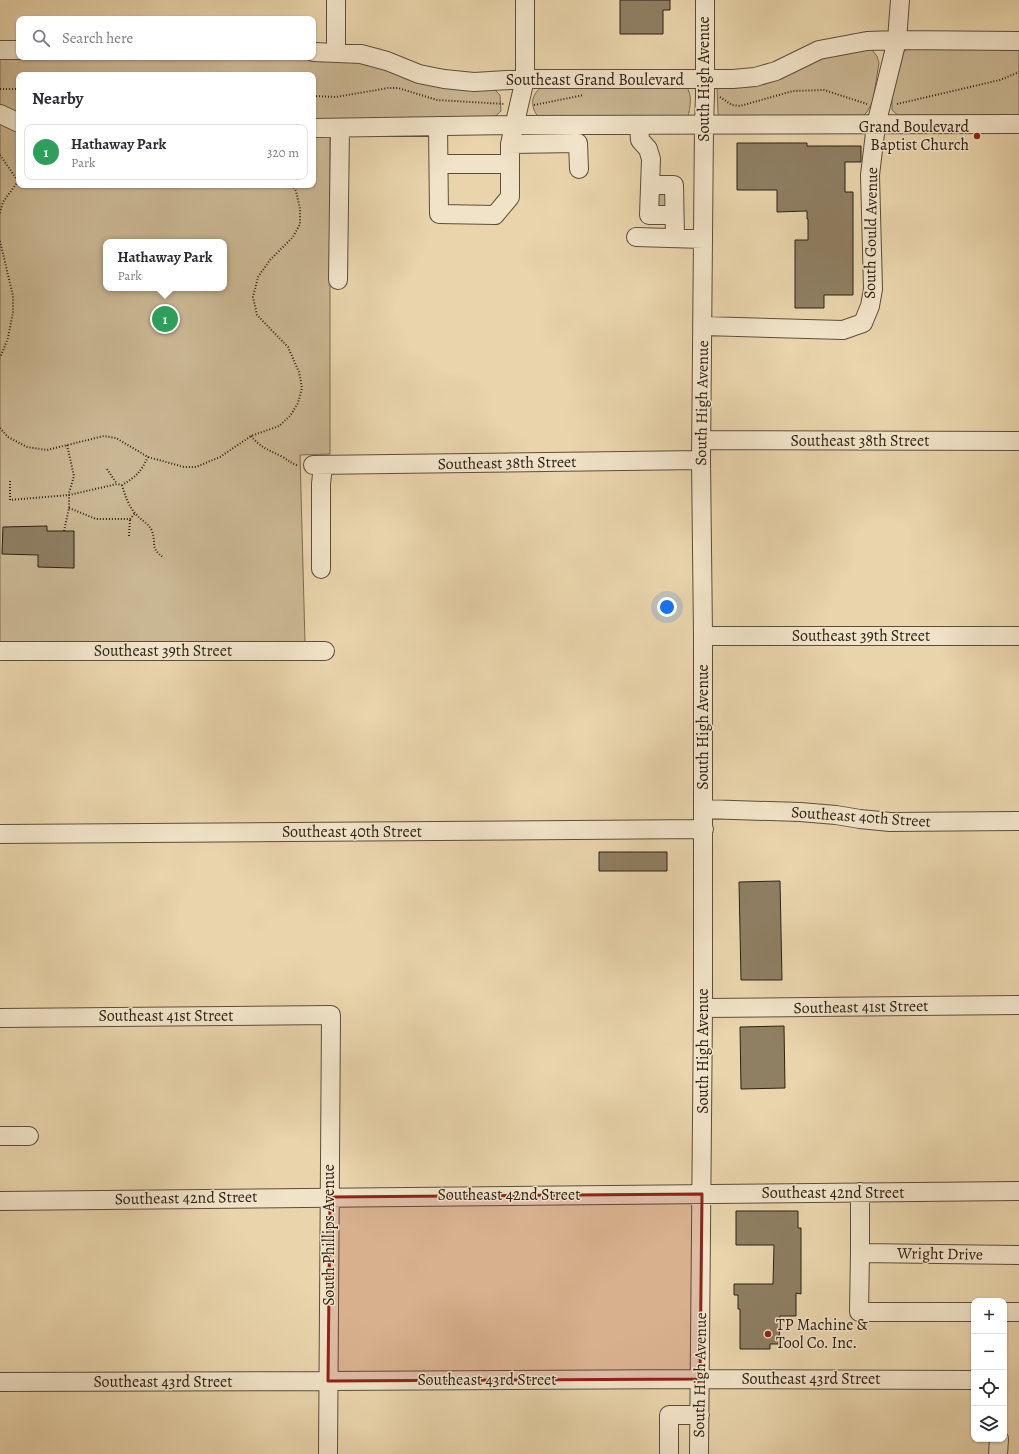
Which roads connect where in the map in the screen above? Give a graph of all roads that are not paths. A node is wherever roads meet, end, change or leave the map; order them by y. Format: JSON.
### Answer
{"nodes":[{"id":1,"x":336,"y":0,"type":"edge"},
{"id":2,"x":525,"y":0,"type":"edge"},
{"id":3,"x":705,"y":0,"type":"edge"},
{"id":4,"x":900,"y":0,"type":"edge"},
{"id":5,"x":897,"y":40,"type":"junction"},
{"id":6,"x":1019,"y":41,"type":"edge"},
{"id":7,"x":0,"y":50,"type":"edge"},
{"id":8,"x":16,"y":50,"type":"edge"},
{"id":9,"x":316,"y":52,"type":"edge"},
{"id":10,"x":336,"y":52,"type":"junction"},
{"id":11,"x":525,"y":80,"type":"junction"},
{"id":12,"x":705,"y":88,"type":"junction"},
{"id":13,"x":0,"y":114,"type":"edge"},
{"id":14,"x":16,"y":122,"type":"edge"},
{"id":15,"x":1019,"y":124,"type":"edge"},
{"id":16,"x":515,"y":125,"type":"junction"},
{"id":17,"x":639,"y":125,"type":"junction"},
{"id":18,"x":704,"y":125,"type":"junction"},
{"id":19,"x":876,"y":125,"type":"junction"},
{"id":20,"x":438,"y":126,"type":"junction"},
{"id":21,"x":316,"y":128,"type":"edge"},
{"id":22,"x":340,"y":128,"type":"junction"},
{"id":23,"x":510,"y":144,"type":"junction"},
{"id":24,"x":439,"y":164,"type":"junction"},
{"id":25,"x":510,"y":164,"type":"junction"},
{"id":26,"x":579,"y":169,"type":"dead end"},
{"id":27,"x":703,"y":200,"type":"junction"},
{"id":28,"x":661,"y":201,"type":"junction"},
{"id":29,"x":636,"y":237,"type":"dead end"},
{"id":30,"x":675,"y":238,"type":"junction"},
{"id":31,"x":703,"y":239,"type":"junction"},
{"id":32,"x":338,"y":280,"type":"dead end"},
{"id":33,"x":703,"y":326,"type":"junction"},
{"id":34,"x":702,"y":440,"type":"junction"},
{"id":35,"x":1019,"y":441,"type":"edge"},
{"id":36,"x":701,"y":460,"type":"junction"},
{"id":37,"x":321,"y":569,"type":"dead end"},
{"id":38,"x":703,"y":636,"type":"junction"},
{"id":39,"x":1019,"y":636,"type":"edge"},
{"id":40,"x":0,"y":652,"type":"edge"},
{"id":41,"x":325,"y":652,"type":"dead end"},
{"id":42,"x":703,"y":809,"type":"junction"},
{"id":43,"x":1019,"y":821,"type":"edge"},
{"id":44,"x":704,"y":829,"type":"junction"},
{"id":45,"x":0,"y":834,"type":"edge"},
{"id":46,"x":1019,"y":1005,"type":"edge"},
{"id":47,"x":703,"y":1008,"type":"junction"},
{"id":48,"x":331,"y":1015,"type":"joint"},
{"id":49,"x":0,"y":1018,"type":"edge"},
{"id":50,"x":0,"y":1136,"type":"edge"},
{"id":51,"x":29,"y":1136,"type":"dead end"},
{"id":52,"x":1019,"y":1191,"type":"edge"},
{"id":53,"x":860,"y":1192,"type":"junction"},
{"id":54,"x":702,"y":1194,"type":"junction"},
{"id":55,"x":330,"y":1197,"type":"junction"},
{"id":56,"x":0,"y":1200,"type":"edge"},
{"id":57,"x":860,"y":1253,"type":"junction"},
{"id":58,"x":1019,"y":1255,"type":"edge"},
{"id":59,"x":971,"y":1312,"type":"edge"},
{"id":60,"x":1007,"y":1312,"type":"edge"},
{"id":61,"x":1019,"y":1312,"type":"edge"},
{"id":62,"x":700,"y":1379,"type":"junction"},
{"id":63,"x":971,"y":1380,"type":"edge"},
{"id":64,"x":328,"y":1381,"type":"junction"},
{"id":65,"x":0,"y":1382,"type":"edge"},
{"id":66,"x":700,"y":1415,"type":"junction"},
{"id":67,"x":999,"y":1442,"type":"edge"},
{"id":68,"x":668,"y":1453,"type":"edge"},
{"id":69,"x":699,"y":1453,"type":"edge"},
{"id":70,"x":328,"y":1454,"type":"edge"},
{"id":71,"x":998,"y":1454,"type":"edge"}],
"edges":[{"from":1,"to":10,"type":"street"},
{"from":2,"to":11,"type":"street"},
{"from":3,"to":12,"type":"street","name":"South High Avenue"},
{"from":4,"to":5,"type":"street","name":"South Gould Avenue"},
{"from":5,"to":6,"type":"street","name":"Southeast Grand Boulevard"},
{"from":5,"to":12,"type":"street","name":"Southeast Grand Boulevard"},
{"from":5,"to":19,"type":"street","name":"South Gould Avenue"},
{"from":7,"to":8,"type":"street"},
{"from":9,"to":10,"type":"street","name":"Southeast Grand Boulevard"},
{"from":10,"to":11,"type":"street","name":"Southeast Grand Boulevard"},
{"from":11,"to":12,"type":"street","name":"Southeast Grand Boulevard"},
{"from":11,"to":16,"type":"street"},
{"from":12,"to":18,"type":"street","name":"South High Avenue"},
{"from":13,"to":14,"type":"street"},
{"from":15,"to":19,"type":"street"},
{"from":16,"to":17,"type":"street"},
{"from":16,"to":20,"type":"street"},
{"from":16,"to":23,"type":"street"},
{"from":17,"to":18,"type":"street"},
{"from":17,"to":28,"type":"street"},
{"from":18,"to":19,"type":"street"},
{"from":18,"to":27,"type":"street","name":"South High Avenue"},
{"from":19,"to":33,"type":"street","name":"South Gould Avenue"},
{"from":20,"to":22,"type":"street"},
{"from":20,"to":24,"type":"street"},
{"from":21,"to":22,"type":"street"},
{"from":22,"to":32,"type":"street"},
{"from":23,"to":25,"type":"street"},
{"from":23,"to":26,"type":"street"},
{"from":24,"to":25,"type":"street"},
{"from":24,"to":25,"type":"street"},
{"from":27,"to":28,"type":"street"},
{"from":27,"to":31,"type":"street","name":"South High Avenue"},
{"from":28,"to":30,"type":"street"},
{"from":29,"to":30,"type":"street"},
{"from":30,"to":31,"type":"street"},
{"from":31,"to":33,"type":"street","name":"South High Avenue"},
{"from":33,"to":34,"type":"street","name":"South High Avenue"},
{"from":34,"to":35,"type":"street","name":"Southeast 38th Street"},
{"from":34,"to":36,"type":"street","name":"South High Avenue"},
{"from":36,"to":37,"type":"street","name":"Southeast 38th Street"},
{"from":36,"to":38,"type":"street","name":"South High Avenue"},
{"from":38,"to":39,"type":"street","name":"Southeast 39th Street"},
{"from":38,"to":42,"type":"street","name":"South High Avenue"},
{"from":40,"to":41,"type":"street","name":"Southeast 39th Street"},
{"from":42,"to":43,"type":"street","name":"Southeast 40th Street"},
{"from":42,"to":44,"type":"street","name":"South High Avenue"},
{"from":44,"to":45,"type":"street","name":"Southeast 40th Street"},
{"from":44,"to":47,"type":"street","name":"South High Avenue"},
{"from":46,"to":47,"type":"street","name":"Southeast 41st Street"},
{"from":47,"to":54,"type":"street","name":"South High Avenue"},
{"from":48,"to":49,"type":"street","name":"Southeast 41st Street"},
{"from":48,"to":55,"type":"street","name":"South Phillips Avenue"},
{"from":50,"to":51,"type":"street"},
{"from":52,"to":53,"type":"street","name":"Southeast 42nd Street"},
{"from":53,"to":54,"type":"street","name":"Southeast 42nd Street"},
{"from":53,"to":57,"type":"street"},
{"from":54,"to":55,"type":"street","name":"Southeast 42nd Street"},
{"from":54,"to":62,"type":"street","name":"South High Avenue"},
{"from":55,"to":56,"type":"street","name":"Southeast 42nd Street"},
{"from":55,"to":64,"type":"street","name":"South Phillips Avenue"},
{"from":57,"to":58,"type":"street","name":"Wright Drive"},
{"from":57,"to":59,"type":"street"},
{"from":60,"to":61,"type":"street"},
{"from":62,"to":63,"type":"street","name":"Southeast 43rd Street"},
{"from":62,"to":64,"type":"street","name":"Southeast 43rd Street"},
{"from":62,"to":66,"type":"street","name":"South High Avenue"},
{"from":64,"to":65,"type":"street","name":"Southeast 43rd Street"},
{"from":64,"to":70,"type":"street","name":"South Phillips Avenue"},
{"from":66,"to":68,"type":"street"},
{"from":66,"to":69,"type":"street","name":"South High Avenue"},
{"from":67,"to":71,"type":"street"},
{"from":68,"to":69,"type":"street"}]}
